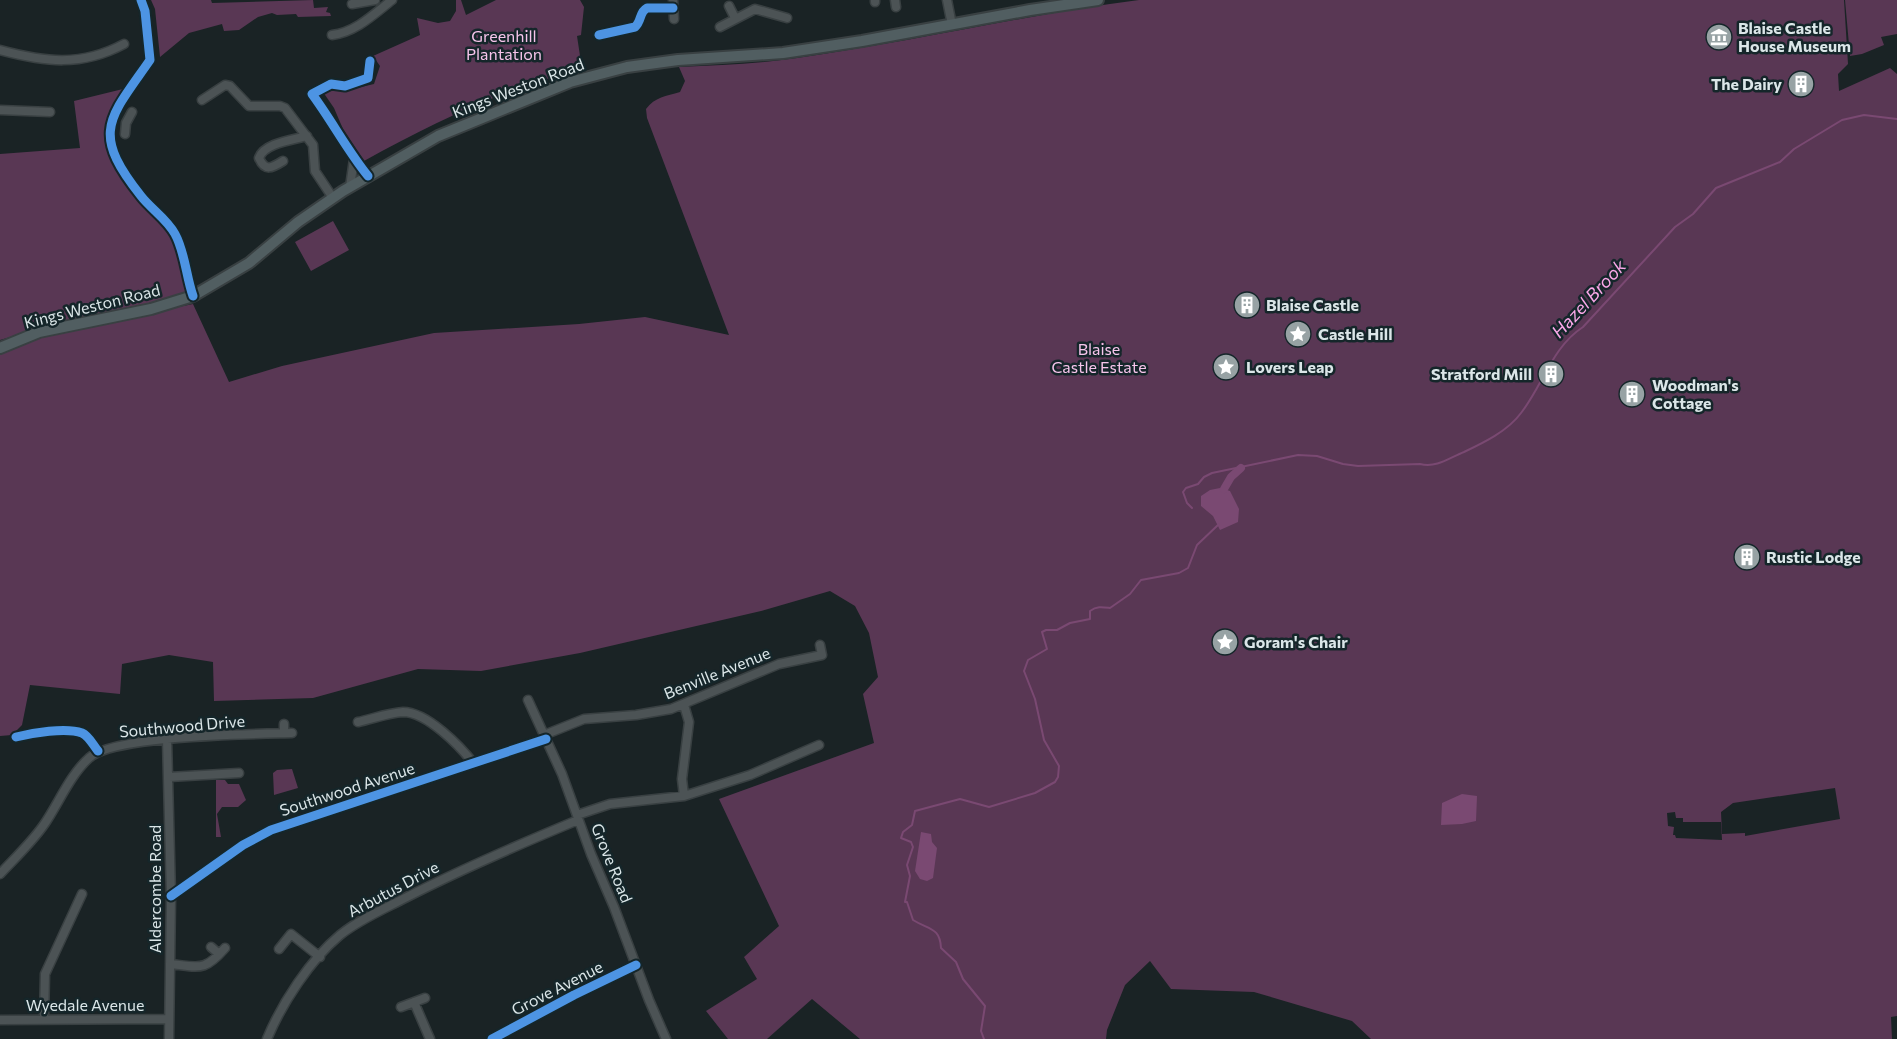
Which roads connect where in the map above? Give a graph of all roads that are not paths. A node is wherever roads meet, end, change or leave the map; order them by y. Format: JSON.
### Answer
{"nodes":[{"id":1,"x":141,"y":0,"type":"edge"},
{"id":2,"x":375,"y":0,"type":"edge"},
{"id":3,"x":392,"y":0,"type":"edge"},
{"id":4,"x":947,"y":0,"type":"edge"},
{"id":5,"x":1098,"y":0,"type":"edge"},
{"id":6,"x":352,"y":4,"type":"dead end"},
{"id":7,"x":674,"y":4,"type":"edge"},
{"id":8,"x":755,"y":4,"type":"edge"},
{"id":9,"x":729,"y":6,"type":"dead end"},
{"id":10,"x":735,"y":18,"type":"junction"},
{"id":11,"x":787,"y":18,"type":"dead end"},
{"id":12,"x":674,"y":19,"type":"dead end"},
{"id":13,"x":952,"y":24,"type":"junction"},
{"id":14,"x":720,"y":27,"type":"dead end"},
{"id":15,"x":332,"y":34,"type":"dead end"},
{"id":16,"x":599,"y":35,"type":"dead end"},
{"id":17,"x":124,"y":44,"type":"dead end"},
{"id":18,"x":0,"y":50,"type":"edge"},
{"id":19,"x":370,"y":61,"type":"dead end"},
{"id":20,"x":206,"y":95,"type":"dead end"},
{"id":21,"x":0,"y":110,"type":"edge"},
{"id":22,"x":50,"y":111,"type":"dead end"},
{"id":23,"x":132,"y":112,"type":"dead end"},
{"id":24,"x":111,"y":119,"type":"junction"},
{"id":25,"x":126,"y":123,"type":"junction"},
{"id":26,"x":125,"y":134,"type":"dead end"},
{"id":27,"x":307,"y":136,"type":"junction"},
{"id":28,"x":354,"y":159,"type":"junction"},
{"id":29,"x":283,"y":161,"type":"dead end"},
{"id":30,"x":368,"y":176,"type":"junction"},
{"id":31,"x":350,"y":187,"type":"junction"},
{"id":32,"x":333,"y":198,"type":"junction"},
{"id":33,"x":193,"y":296,"type":"junction"},
{"id":34,"x":0,"y":348,"type":"edge"},
{"id":35,"x":820,"y":645,"type":"dead end"},
{"id":36,"x":528,"y":700,"type":"dead end"},
{"id":37,"x":684,"y":705,"type":"junction"},
{"id":38,"x":358,"y":722,"type":"dead end"},
{"id":39,"x":287,"y":730,"type":"dead end"},
{"id":40,"x":20,"y":734,"type":"dead end"},
{"id":41,"x":544,"y":737,"type":"junction"},
{"id":42,"x":167,"y":739,"type":"junction"},
{"id":43,"x":818,"y":748,"type":"dead end"},
{"id":44,"x":98,"y":751,"type":"junction"},
{"id":45,"x":474,"y":764,"type":"junction"},
{"id":46,"x":239,"y":773,"type":"dead end"},
{"id":47,"x":169,"y":777,"type":"junction"},
{"id":48,"x":684,"y":796,"type":"junction"},
{"id":49,"x":577,"y":817,"type":"junction"},
{"id":50,"x":0,"y":874,"type":"edge"},
{"id":51,"x":82,"y":894,"type":"dead end"},
{"id":52,"x":171,"y":896,"type":"junction"},
{"id":53,"x":211,"y":947,"type":"dead end"},
{"id":54,"x":279,"y":949,"type":"dead end"},
{"id":55,"x":320,"y":957,"type":"junction"},
{"id":56,"x":170,"y":964,"type":"junction"},
{"id":57,"x":636,"y":965,"type":"junction"},
{"id":58,"x":425,"y":998,"type":"dead end"},
{"id":59,"x":414,"y":1002,"type":"junction"},
{"id":60,"x":401,"y":1007,"type":"dead end"},
{"id":61,"x":44,"y":1019,"type":"junction"},
{"id":62,"x":169,"y":1019,"type":"junction"},
{"id":63,"x":0,"y":1020,"type":"edge"},
{"id":64,"x":170,"y":1039,"type":"edge"},
{"id":65,"x":267,"y":1039,"type":"edge"},
{"id":66,"x":430,"y":1039,"type":"edge"},
{"id":67,"x":492,"y":1039,"type":"edge"},
{"id":68,"x":666,"y":1039,"type":"edge"}],
"edges":[{"from":1,"to":24,"type":"street"},
{"from":2,"to":6,"type":"street"},
{"from":3,"to":15,"type":"street"},
{"from":4,"to":13,"type":"street"},
{"from":5,"to":13,"type":"main road","name":"Kings Weston Road"},
{"from":7,"to":12,"type":"street"},
{"from":7,"to":16,"type":"street"},
{"from":8,"to":10,"type":"street"},
{"from":8,"to":11,"type":"street"},
{"from":9,"to":10,"type":"street"},
{"from":10,"to":14,"type":"street"},
{"from":13,"to":30,"type":"main road","name":"Kings Weston Road"},
{"from":17,"to":18,"type":"street"},
{"from":19,"to":28,"type":"street"},
{"from":20,"to":27,"type":"street"},
{"from":21,"to":22,"type":"street"},
{"from":23,"to":25,"type":"street"},
{"from":24,"to":25,"type":"street"},
{"from":24,"to":33,"type":"street"},
{"from":25,"to":26,"type":"street"},
{"from":27,"to":29,"type":"street"},
{"from":27,"to":32,"type":"street"},
{"from":28,"to":30,"type":"street"},
{"from":28,"to":31,"type":"street"},
{"from":30,"to":31,"type":"main road","name":"Kings Weston Road"},
{"from":31,"to":32,"type":"main road","name":"Kings Weston Road"},
{"from":32,"to":33,"type":"main road","name":"Kings Weston Road"},
{"from":33,"to":34,"type":"main road","name":"Kings Weston Road"},
{"from":35,"to":37,"type":"street","name":"Benville Avenue"},
{"from":36,"to":41,"type":"street","name":"Grove Road"},
{"from":37,"to":41,"type":"street","name":"Benville Avenue"},
{"from":37,"to":48,"type":"street"},
{"from":38,"to":45,"type":"street"},
{"from":39,"to":42,"type":"street","name":"Southwood Drive"},
{"from":40,"to":44,"type":"street"},
{"from":41,"to":45,"type":"street","name":"Southwood Avenue"},
{"from":41,"to":49,"type":"street","name":"Grove Road"},
{"from":42,"to":44,"type":"street","name":"Southwood Drive"},
{"from":42,"to":47,"type":"street","name":"Aldercombe Road"},
{"from":43,"to":48,"type":"street","name":"Arbutus Drive"},
{"from":44,"to":50,"type":"street","name":"Southwood Drive"},
{"from":45,"to":52,"type":"street","name":"Southwood Avenue"},
{"from":46,"to":47,"type":"street"},
{"from":47,"to":52,"type":"street","name":"Aldercombe Road"},
{"from":48,"to":49,"type":"street","name":"Arbutus Drive"},
{"from":49,"to":55,"type":"street","name":"Arbutus Drive"},
{"from":49,"to":57,"type":"street","name":"Grove Road"},
{"from":51,"to":61,"type":"street"},
{"from":52,"to":56,"type":"street","name":"Aldercombe Road"},
{"from":53,"to":56,"type":"street"},
{"from":54,"to":55,"type":"street"},
{"from":55,"to":65,"type":"street","name":"Arbutus Drive"},
{"from":56,"to":62,"type":"street","name":"Aldercombe Road"},
{"from":57,"to":67,"type":"street","name":"Grove Avenue"},
{"from":57,"to":68,"type":"street","name":"Grove Road"},
{"from":58,"to":59,"type":"street"},
{"from":59,"to":60,"type":"street"},
{"from":59,"to":66,"type":"street"},
{"from":61,"to":62,"type":"street","name":"Wyedale Avenue"},
{"from":61,"to":63,"type":"street","name":"Wyedale Avenue"},
{"from":62,"to":64,"type":"street","name":"Aldercombe Road"}]}
